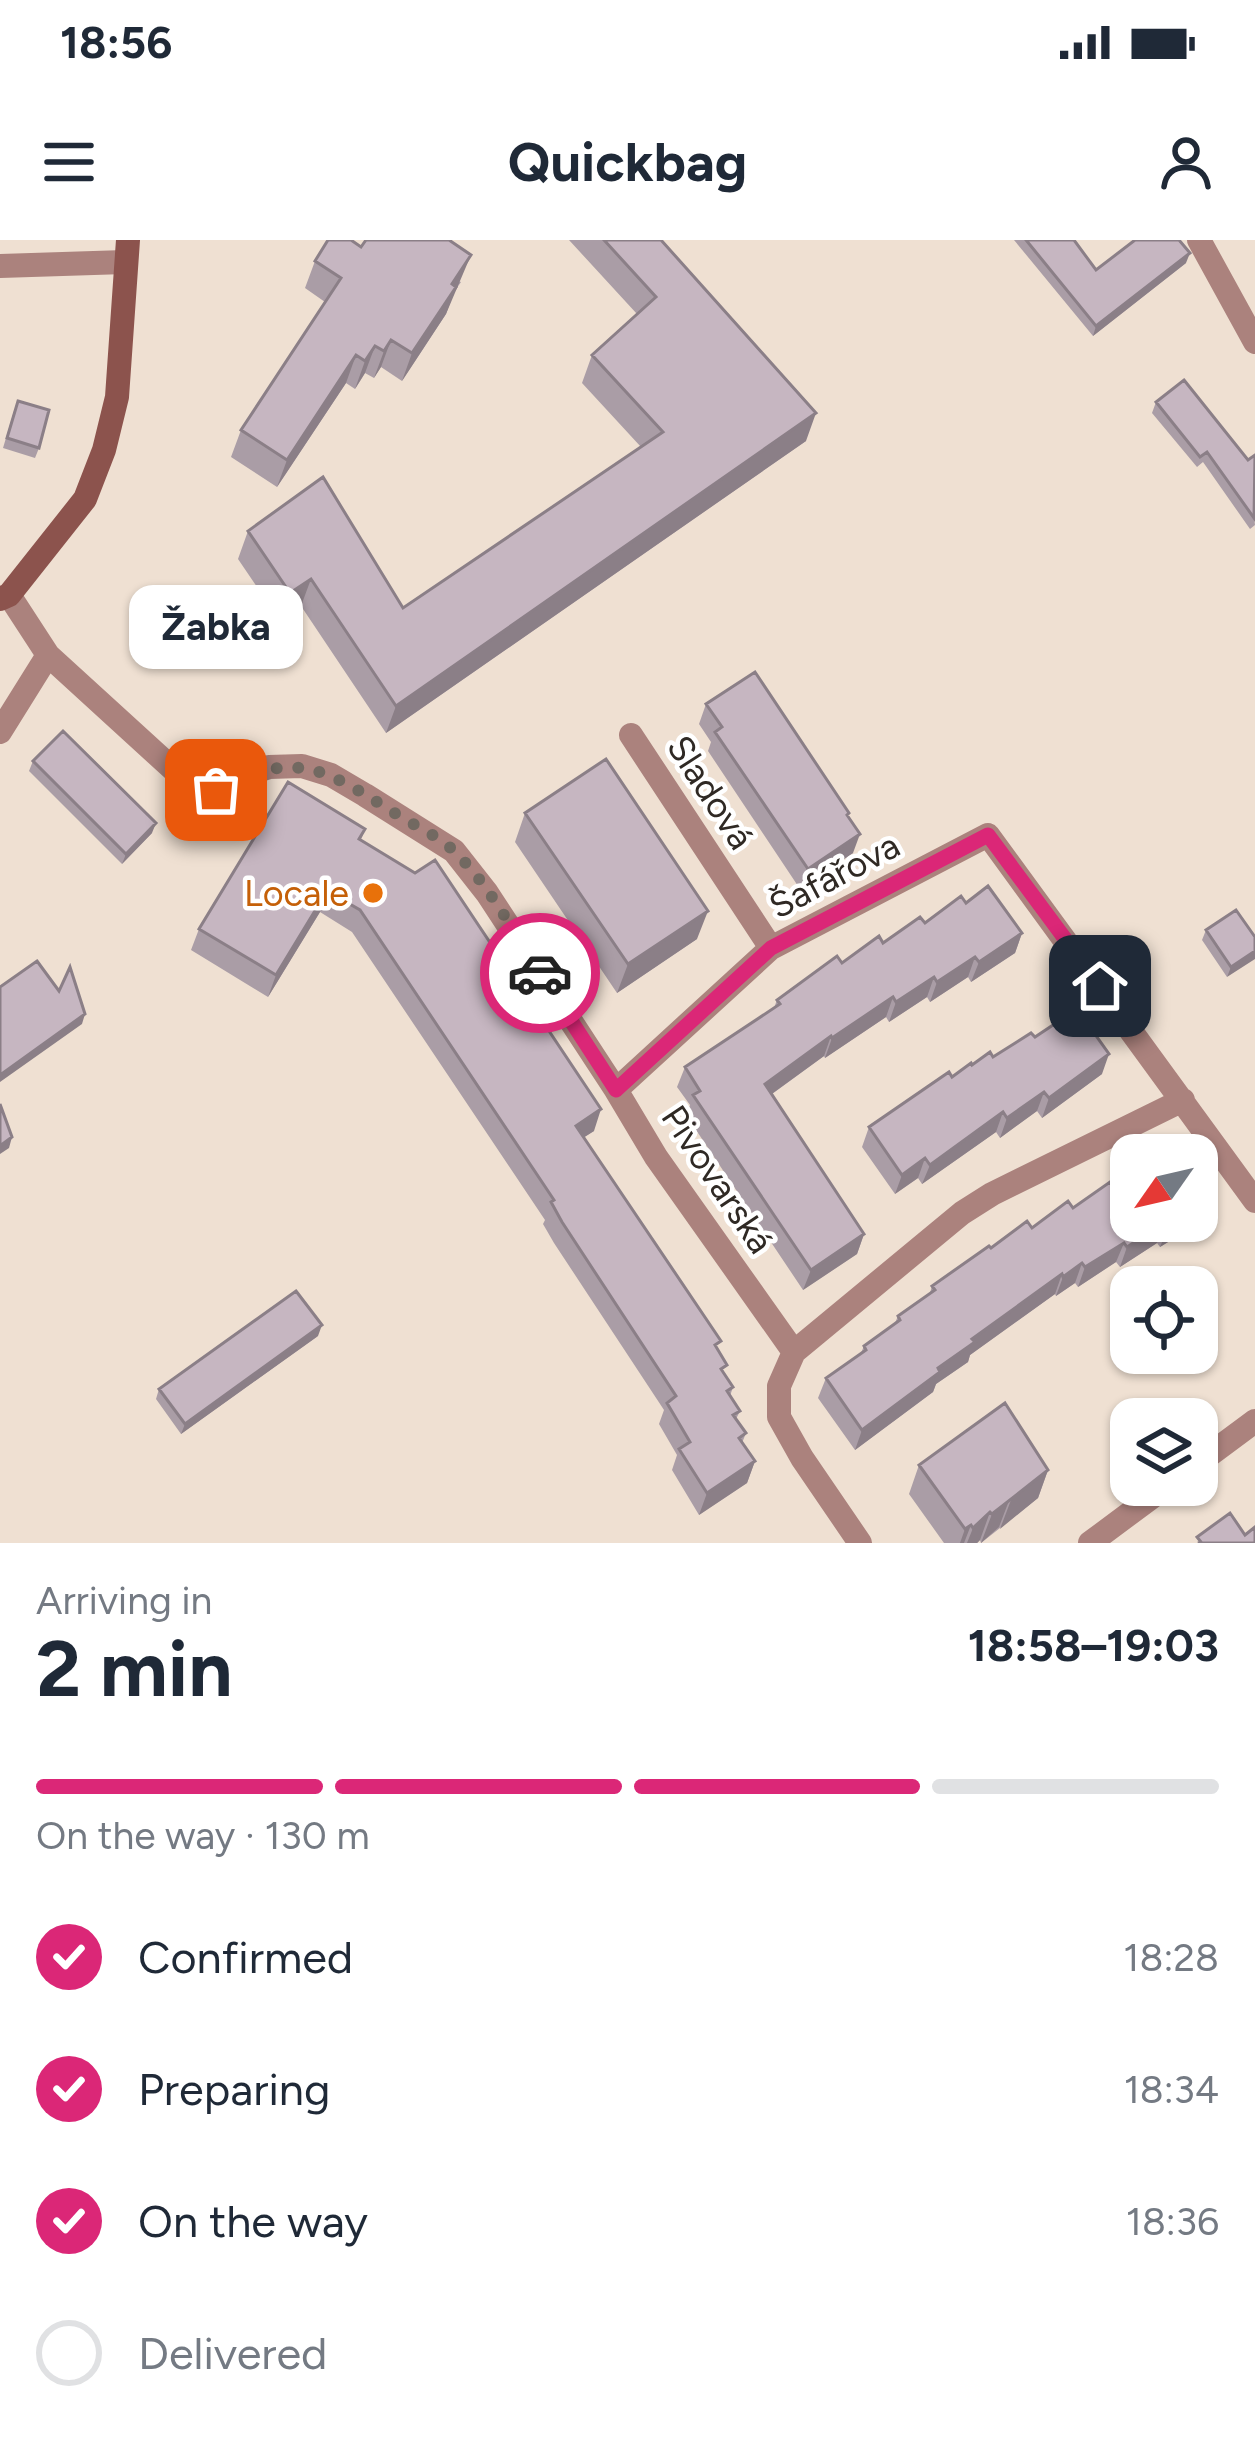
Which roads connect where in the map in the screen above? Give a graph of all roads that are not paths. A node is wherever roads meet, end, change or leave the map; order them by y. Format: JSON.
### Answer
{"nodes":[{"id":1,"x":1199,"y":240,"type":"edge"},
{"id":2,"x":126,"y":251,"type":"edge"},
{"id":3,"x":0,"y":266,"type":"edge"},
{"id":4,"x":1255,"y":342,"type":"edge"},
{"id":5,"x":5,"y":597,"type":"edge"},
{"id":6,"x":48,"y":655,"type":"junction"},
{"id":7,"x":0,"y":732,"type":"edge"},
{"id":8,"x":631,"y":735,"type":"dead end"},
{"id":9,"x":771,"y":948,"type":"junction"},
{"id":10,"x":616,"y":1090,"type":"junction"},
{"id":11,"x":1183,"y":1100,"type":"junction"},
{"id":12,"x":1255,"y":1201,"type":"edge"},
{"id":13,"x":794,"y":1352,"type":"junction"},
{"id":14,"x":1255,"y":1421,"type":"edge"},
{"id":15,"x":1218,"y":1448,"type":"edge"},
{"id":16,"x":1140,"y":1506,"type":"edge"},
{"id":17,"x":860,"y":1543,"type":"edge"},
{"id":18,"x":1090,"y":1543,"type":"edge"}],
"edges":[{"from":1,"to":4,"type":"street"},
{"from":2,"to":3,"type":"street"},
{"from":2,"to":5,"type":"street"},
{"from":5,"to":6,"type":"street"},
{"from":6,"to":7,"type":"street"},
{"from":6,"to":10,"type":"street","name":"Pivovarská"},
{"from":8,"to":9,"type":"street","name":"Sladová"},
{"from":9,"to":10,"type":"street","name":"Šafářova"},
{"from":9,"to":11,"type":"street","name":"Šafářova"},
{"from":10,"to":13,"type":"street","name":"Pivovarská"},
{"from":11,"to":12,"type":"street"},
{"from":11,"to":13,"type":"street"},
{"from":13,"to":17,"type":"street"},
{"from":14,"to":15,"type":"street"},
{"from":16,"to":18,"type":"street"}]}
